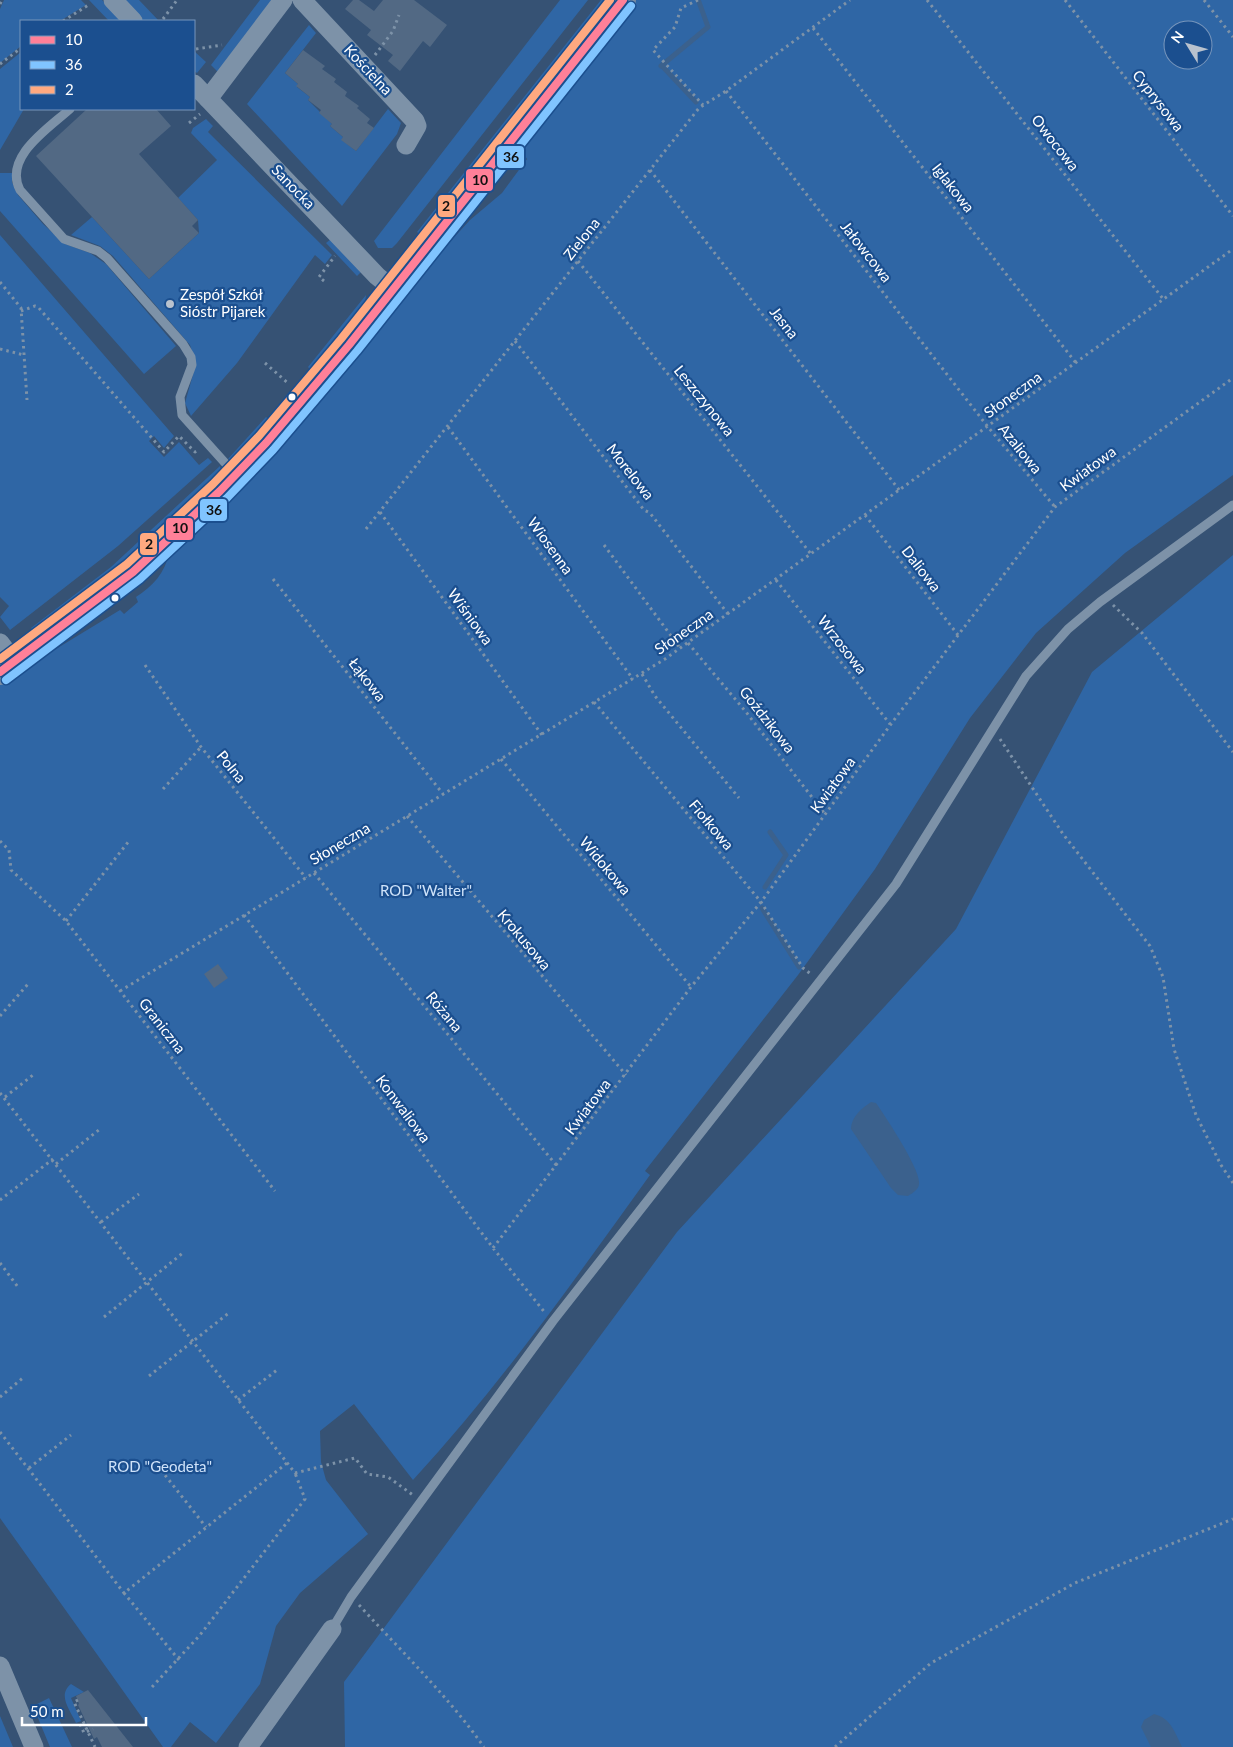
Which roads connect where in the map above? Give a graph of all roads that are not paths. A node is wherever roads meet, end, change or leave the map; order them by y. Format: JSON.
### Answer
{"nodes":[{"id":1,"x":113,"y":0,"type":"edge"},
{"id":2,"x":284,"y":0,"type":"edge"},
{"id":3,"x":302,"y":0,"type":"edge"},
{"id":4,"x":624,"y":0,"type":"edge"},
{"id":5,"x":132,"y":20,"type":"edge"},
{"id":6,"x":195,"y":87,"type":"edge"},
{"id":7,"x":203,"y":107,"type":"junction"},
{"id":8,"x":69,"y":110,"type":"edge"},
{"id":9,"x":406,"y":144,"type":"dead end"},
{"id":10,"x":393,"y":289,"type":"junction"},
{"id":11,"x":236,"y":475,"type":"junction"},
{"id":12,"x":1233,"y":506,"type":"edge"},
{"id":13,"x":5,"y":659,"type":"edge"},
{"id":14,"x":332,"y":1629,"type":"joint"},
{"id":15,"x":0,"y":1666,"type":"edge"},
{"id":16,"x":34,"y":1747,"type":"edge"},
{"id":17,"x":248,"y":1747,"type":"edge"}],
"edges":[{"from":1,"to":5,"type":"street"},
{"from":2,"to":7,"type":"street"},
{"from":3,"to":9,"type":"street","name":"Kościelna"},
{"from":4,"to":10,"type":"street"},
{"from":6,"to":7,"type":"street","name":"Sanocka"},
{"from":7,"to":10,"type":"street","name":"Sanocka"},
{"from":8,"to":11,"type":"lane"},
{"from":10,"to":11,"type":"street"},
{"from":11,"to":13,"type":"street"},
{"from":12,"to":14,"type":"lane"},
{"from":14,"to":17,"type":"street"},
{"from":15,"to":16,"type":"street"}]}
